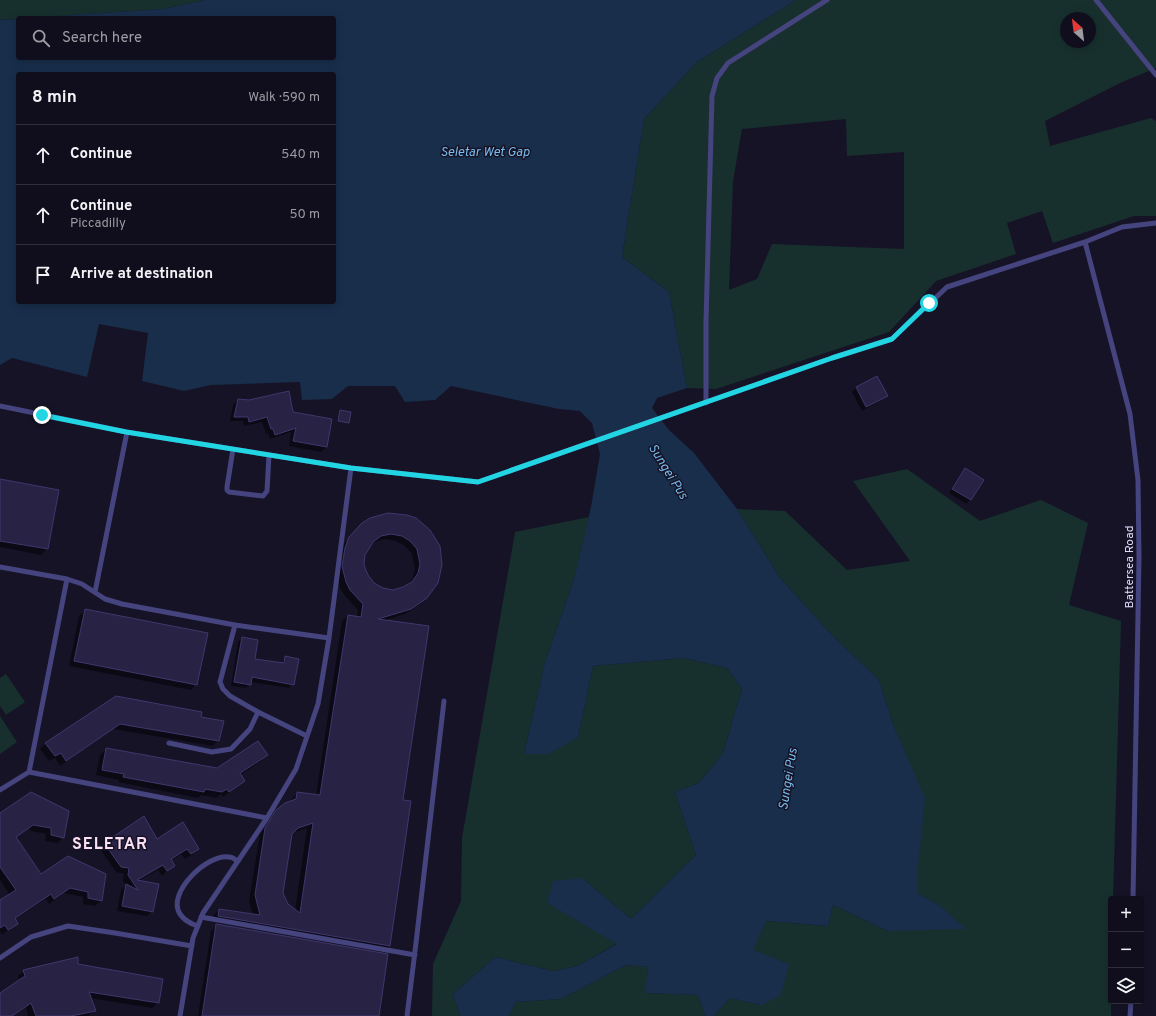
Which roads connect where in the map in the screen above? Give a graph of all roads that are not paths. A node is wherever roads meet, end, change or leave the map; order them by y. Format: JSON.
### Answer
{"nodes":[{"id":1,"x":828,"y":0,"type":"edge"},
{"id":2,"x":1096,"y":0,"type":"edge"},
{"id":3,"x":1156,"y":75,"type":"edge"},
{"id":4,"x":1156,"y":223,"type":"edge"},
{"id":5,"x":1085,"y":242,"type":"junction"},
{"id":6,"x":706,"y":403,"type":"junction"},
{"id":7,"x":0,"y":406,"type":"edge"},
{"id":8,"x":126,"y":432,"type":"junction"},
{"id":9,"x":233,"y":449,"type":"junction"},
{"id":10,"x":269,"y":455,"type":"junction"},
{"id":11,"x":351,"y":468,"type":"junction"},
{"id":12,"x":0,"y":567,"type":"edge"},
{"id":13,"x":67,"y":579,"type":"junction"},
{"id":14,"x":95,"y":592,"type":"junction"},
{"id":15,"x":235,"y":625,"type":"junction"},
{"id":16,"x":329,"y":638,"type":"junction"},
{"id":17,"x":444,"y":701,"type":"dead end"},
{"id":18,"x":258,"y":712,"type":"junction"},
{"id":19,"x":307,"y":736,"type":"junction"},
{"id":20,"x":169,"y":743,"type":"dead end"},
{"id":21,"x":29,"y":772,"type":"junction"},
{"id":22,"x":0,"y":790,"type":"edge"},
{"id":23,"x":267,"y":818,"type":"junction"},
{"id":24,"x":237,"y":861,"type":"junction"},
{"id":25,"x":1133,"y":896,"type":"edge"},
{"id":26,"x":201,"y":917,"type":"junction"},
{"id":27,"x":198,"y":926,"type":"junction"},
{"id":28,"x":192,"y":946,"type":"junction"},
{"id":29,"x":414,"y":955,"type":"junction"},
{"id":30,"x":0,"y":958,"type":"edge"},
{"id":31,"x":1131,"y":1004,"type":"edge"},
{"id":32,"x":180,"y":1016,"type":"edge"},
{"id":33,"x":407,"y":1016,"type":"edge"},
{"id":34,"x":1130,"y":1016,"type":"edge"}],
"edges":[{"from":1,"to":6,"type":"lane"},
{"from":2,"to":3,"type":"lane"},
{"from":4,"to":5,"type":"lane"},
{"from":5,"to":6,"type":"lane"},
{"from":5,"to":25,"type":"lane","name":"Battersea Road"},
{"from":6,"to":11,"type":"lane"},
{"from":7,"to":8,"type":"lane"},
{"from":8,"to":9,"type":"lane"},
{"from":8,"to":14,"type":"lane"},
{"from":9,"to":10,"type":"lane"},
{"from":9,"to":10,"type":"lane"},
{"from":10,"to":11,"type":"lane"},
{"from":11,"to":16,"type":"lane"},
{"from":12,"to":13,"type":"lane"},
{"from":13,"to":14,"type":"lane"},
{"from":13,"to":21,"type":"lane"},
{"from":14,"to":15,"type":"lane"},
{"from":15,"to":16,"type":"lane"},
{"from":15,"to":18,"type":"lane"},
{"from":16,"to":19,"type":"lane"},
{"from":17,"to":29,"type":"lane"},
{"from":18,"to":19,"type":"lane"},
{"from":18,"to":20,"type":"lane"},
{"from":19,"to":23,"type":"lane"},
{"from":21,"to":22,"type":"lane"},
{"from":21,"to":23,"type":"lane"},
{"from":23,"to":24,"type":"lane"},
{"from":24,"to":26,"type":"lane"},
{"from":24,"to":27,"type":"lane"},
{"from":26,"to":27,"type":"lane"},
{"from":26,"to":29,"type":"lane"},
{"from":27,"to":28,"type":"lane"},
{"from":28,"to":30,"type":"lane"},
{"from":28,"to":32,"type":"lane"},
{"from":29,"to":33,"type":"lane"},
{"from":31,"to":34,"type":"lane"}]}
